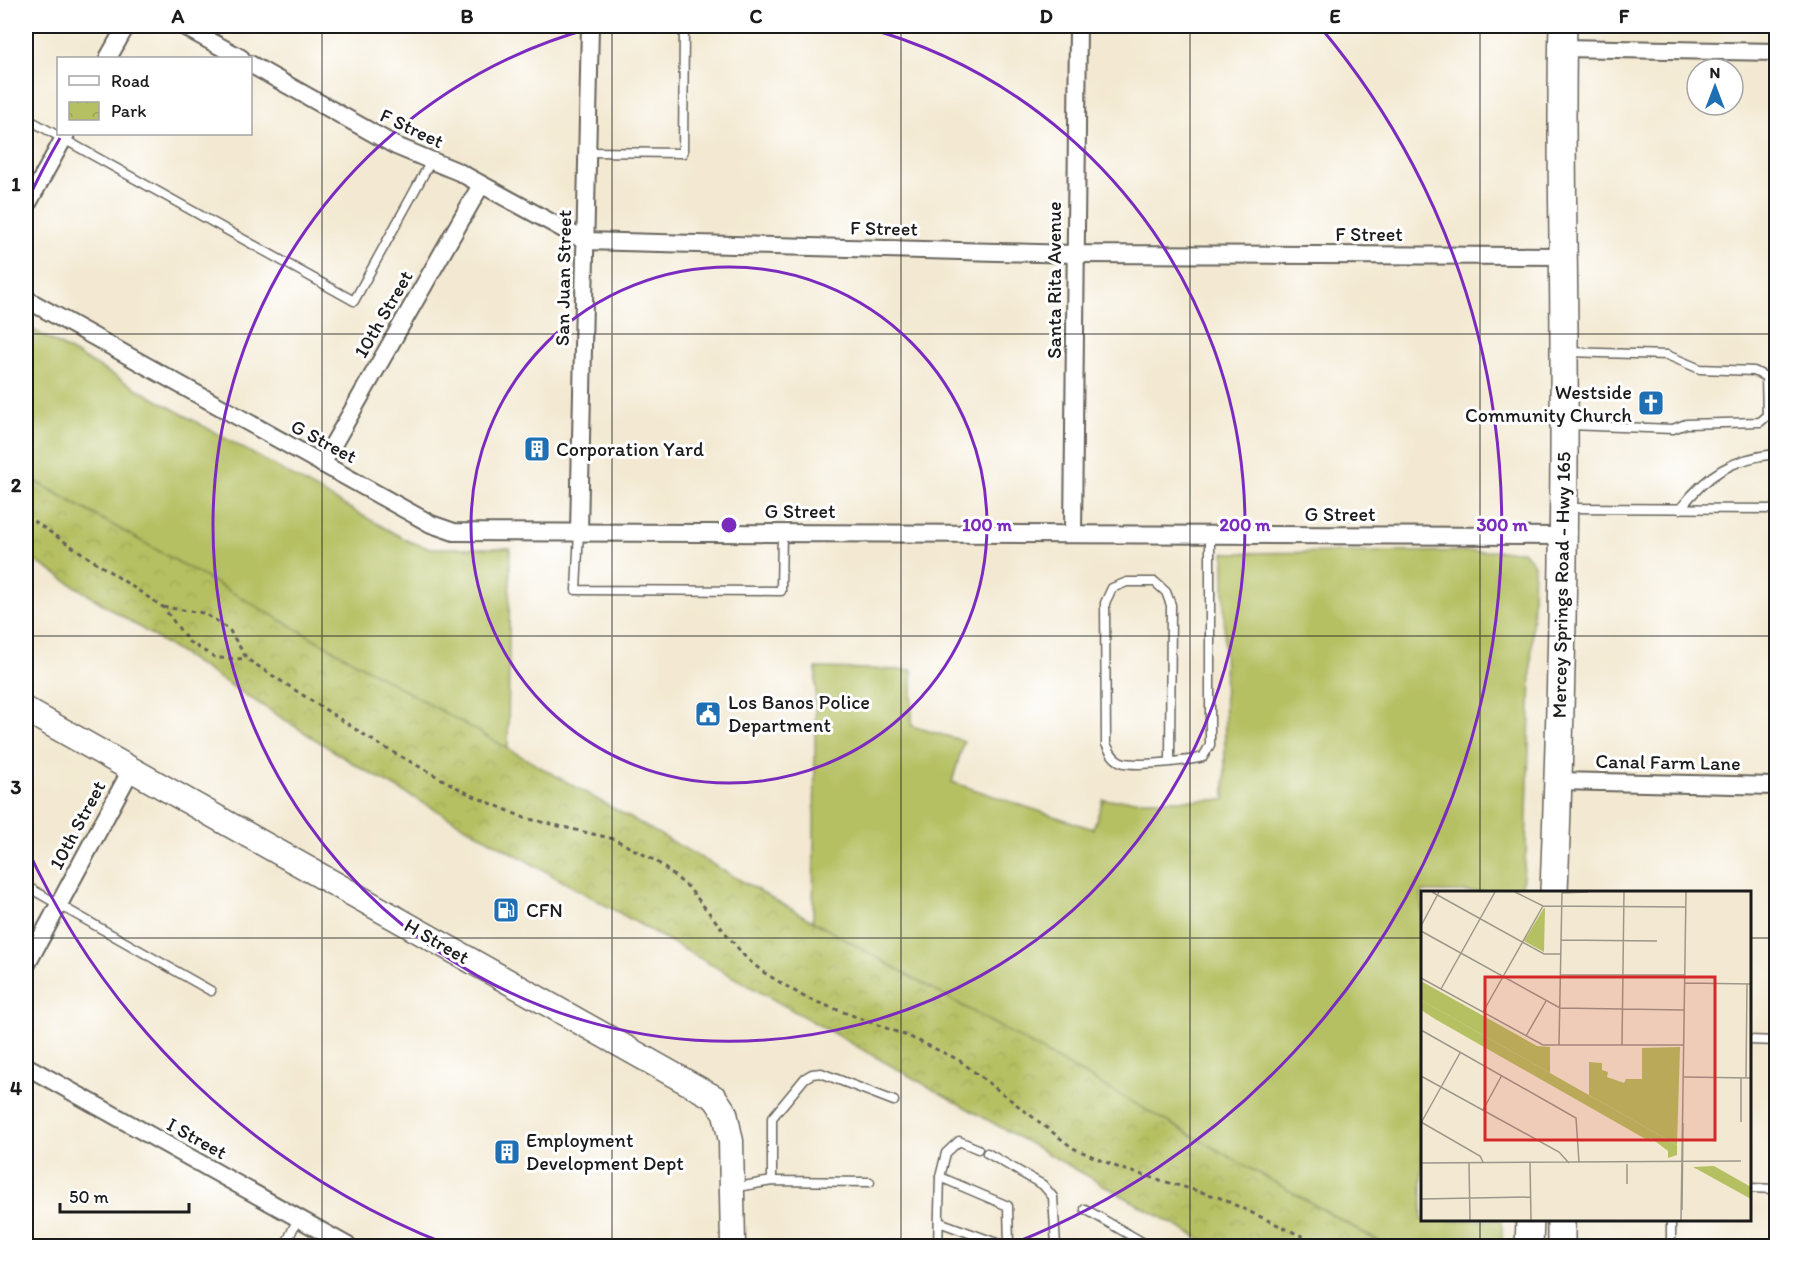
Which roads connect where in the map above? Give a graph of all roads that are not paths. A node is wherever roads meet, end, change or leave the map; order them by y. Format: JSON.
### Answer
{"nodes":[{"id":1,"x":126,"y":26,"type":"edge"},
{"id":2,"x":183,"y":26,"type":"edge"},
{"id":3,"x":590,"y":26,"type":"edge"},
{"id":4,"x":684,"y":26,"type":"edge"},
{"id":5,"x":1078,"y":26,"type":"edge"},
{"id":6,"x":1563,"y":37,"type":"edge"},
{"id":7,"x":1776,"y":52,"type":"edge"},
{"id":8,"x":109,"y":57,"type":"edge"},
{"id":9,"x":239,"y":57,"type":"edge"},
{"id":10,"x":252,"y":65,"type":"edge"},
{"id":11,"x":26,"y":118,"type":"edge"},
{"id":12,"x":57,"y":132,"type":"edge"},
{"id":13,"x":65,"y":136,"type":"edge"},
{"id":14,"x":587,"y":152,"type":"junction"},
{"id":15,"x":431,"y":160,"type":"junction"},
{"id":16,"x":481,"y":185,"type":"junction"},
{"id":17,"x":26,"y":207,"type":"edge"},
{"id":18,"x":585,"y":242,"type":"junction"},
{"id":19,"x":1075,"y":254,"type":"junction"},
{"id":20,"x":1561,"y":255,"type":"junction"},
{"id":21,"x":26,"y":299,"type":"edge"},
{"id":22,"x":1564,"y":352,"type":"junction"},
{"id":23,"x":1563,"y":425,"type":"junction"},
{"id":24,"x":1776,"y":454,"type":"edge"},
{"id":25,"x":322,"y":464,"type":"junction"},
{"id":26,"x":1562,"y":508,"type":"junction"},
{"id":27,"x":1680,"y":509,"type":"junction"},
{"id":28,"x":1776,"y":509,"type":"edge"},
{"id":29,"x":579,"y":531,"type":"junction"},
{"id":30,"x":782,"y":532,"type":"junction"},
{"id":31,"x":1073,"y":534,"type":"junction"},
{"id":32,"x":1210,"y":534,"type":"junction"},
{"id":33,"x":1562,"y":536,"type":"junction"},
{"id":34,"x":26,"y":710,"type":"edge"},
{"id":35,"x":1170,"y":762,"type":"junction"},
{"id":36,"x":132,"y":768,"type":"junction"},
{"id":37,"x":1558,"y":781,"type":"junction"},
{"id":38,"x":1776,"y":786,"type":"edge"},
{"id":39,"x":26,"y":886,"type":"edge"},
{"id":40,"x":1554,"y":891,"type":"edge"},
{"id":41,"x":59,"y":904,"type":"junction"},
{"id":42,"x":26,"y":966,"type":"edge"},
{"id":43,"x":211,"y":991,"type":"dead end"},
{"id":44,"x":1751,"y":1040,"type":"edge"},
{"id":45,"x":1776,"y":1041,"type":"edge"},
{"id":46,"x":26,"y":1066,"type":"edge"},
{"id":47,"x":894,"y":1101,"type":"dead end"},
{"id":48,"x":978,"y":1149,"type":"dead end"},
{"id":49,"x":987,"y":1153,"type":"dead end"},
{"id":50,"x":940,"y":1177,"type":"junction"},
{"id":51,"x":772,"y":1181,"type":"junction"},
{"id":52,"x":870,"y":1182,"type":"dead end"},
{"id":53,"x":732,"y":1188,"type":"junction"},
{"id":54,"x":1751,"y":1188,"type":"edge"},
{"id":55,"x":1776,"y":1189,"type":"edge"},
{"id":56,"x":1085,"y":1209,"type":"dead end"},
{"id":57,"x":298,"y":1218,"type":"junction"},
{"id":58,"x":1530,"y":1221,"type":"edge"},
{"id":59,"x":1561,"y":1221,"type":"edge"},
{"id":60,"x":1671,"y":1221,"type":"edge"},
{"id":61,"x":939,"y":1222,"type":"junction"},
{"id":62,"x":285,"y":1246,"type":"edge"},
{"id":63,"x":348,"y":1246,"type":"edge"},
{"id":64,"x":733,"y":1246,"type":"edge"},
{"id":65,"x":938,"y":1246,"type":"edge"},
{"id":66,"x":1007,"y":1246,"type":"edge"},
{"id":67,"x":1056,"y":1246,"type":"edge"},
{"id":68,"x":1149,"y":1246,"type":"edge"},
{"id":69,"x":1529,"y":1246,"type":"edge"},
{"id":70,"x":1561,"y":1246,"type":"edge"},
{"id":71,"x":1671,"y":1246,"type":"edge"}],
"edges":[{"from":1,"to":8,"type":"street"},
{"from":2,"to":9,"type":"street"},
{"from":3,"to":14,"type":"street","name":"San Juan Street"},
{"from":4,"to":14,"type":"lane"},
{"from":5,"to":19,"type":"street","name":"Santa Rita Avenue"},
{"from":6,"to":7,"type":"street"},
{"from":6,"to":20,"type":"main road","name":"Mercey Springs Road - Hwy 165"},
{"from":10,"to":15,"type":"street","name":"F Street"},
{"from":11,"to":12,"type":"lane"},
{"from":13,"to":15,"type":"lane"},
{"from":13,"to":17,"type":"street"},
{"from":14,"to":18,"type":"street","name":"San Juan Street"},
{"from":15,"to":16,"type":"street","name":"F Street"},
{"from":16,"to":18,"type":"street","name":"F Street"},
{"from":16,"to":25,"type":"street","name":"10th Street"},
{"from":18,"to":19,"type":"street","name":"F Street"},
{"from":18,"to":29,"type":"street","name":"San Juan Street"},
{"from":19,"to":20,"type":"street","name":"F Street"},
{"from":19,"to":31,"type":"street","name":"Santa Rita Avenue"},
{"from":20,"to":22,"type":"main road","name":"Mercey Springs Road - Hwy 165"},
{"from":21,"to":25,"type":"street","name":"G Street"},
{"from":22,"to":23,"type":"main road","name":"Mercey Springs Road - Hwy 165"},
{"from":22,"to":23,"type":"lane"},
{"from":23,"to":26,"type":"main road","name":"Mercey Springs Road - Hwy 165"},
{"from":24,"to":27,"type":"lane"},
{"from":25,"to":29,"type":"street","name":"G Street"},
{"from":26,"to":27,"type":"lane"},
{"from":26,"to":33,"type":"main road","name":"Mercey Springs Road - Hwy 165"},
{"from":27,"to":28,"type":"lane"},
{"from":29,"to":30,"type":"street","name":"G Street"},
{"from":29,"to":30,"type":"lane"},
{"from":30,"to":31,"type":"street","name":"G Street"},
{"from":31,"to":32,"type":"street","name":"G Street"},
{"from":32,"to":33,"type":"street","name":"G Street"},
{"from":32,"to":35,"type":"lane"},
{"from":33,"to":37,"type":"main road","name":"Mercey Springs Road - Hwy 165"},
{"from":34,"to":36,"type":"street","name":"H Street"},
{"from":35,"to":35,"type":"lane"},
{"from":36,"to":41,"type":"street","name":"10th Street"},
{"from":36,"to":53,"type":"street","name":"H Street"},
{"from":37,"to":38,"type":"street","name":"Canal Farm Lane"},
{"from":37,"to":40,"type":"main road","name":"Mercey Springs Road - Hwy 165"},
{"from":39,"to":41,"type":"lane"},
{"from":41,"to":42,"type":"street","name":"10th Street"},
{"from":41,"to":43,"type":"lane"},
{"from":44,"to":45,"type":"lane"},
{"from":46,"to":57,"type":"street","name":"I Street"},
{"from":47,"to":51,"type":"lane"},
{"from":48,"to":50,"type":"lane"},
{"from":49,"to":67,"type":"lane"},
{"from":50,"to":61,"type":"lane"},
{"from":50,"to":66,"type":"lane"},
{"from":51,"to":52,"type":"lane"},
{"from":51,"to":53,"type":"lane"},
{"from":53,"to":64,"type":"street","name":"H Street"},
{"from":54,"to":55,"type":"lane"},
{"from":56,"to":68,"type":"lane"},
{"from":57,"to":62,"type":"lane"},
{"from":57,"to":63,"type":"street","name":"I Street"},
{"from":58,"to":69,"type":"main road"},
{"from":59,"to":70,"type":"main road"},
{"from":60,"to":71,"type":"lane"},
{"from":61,"to":65,"type":"lane"},
{"from":61,"to":66,"type":"lane"}]}
